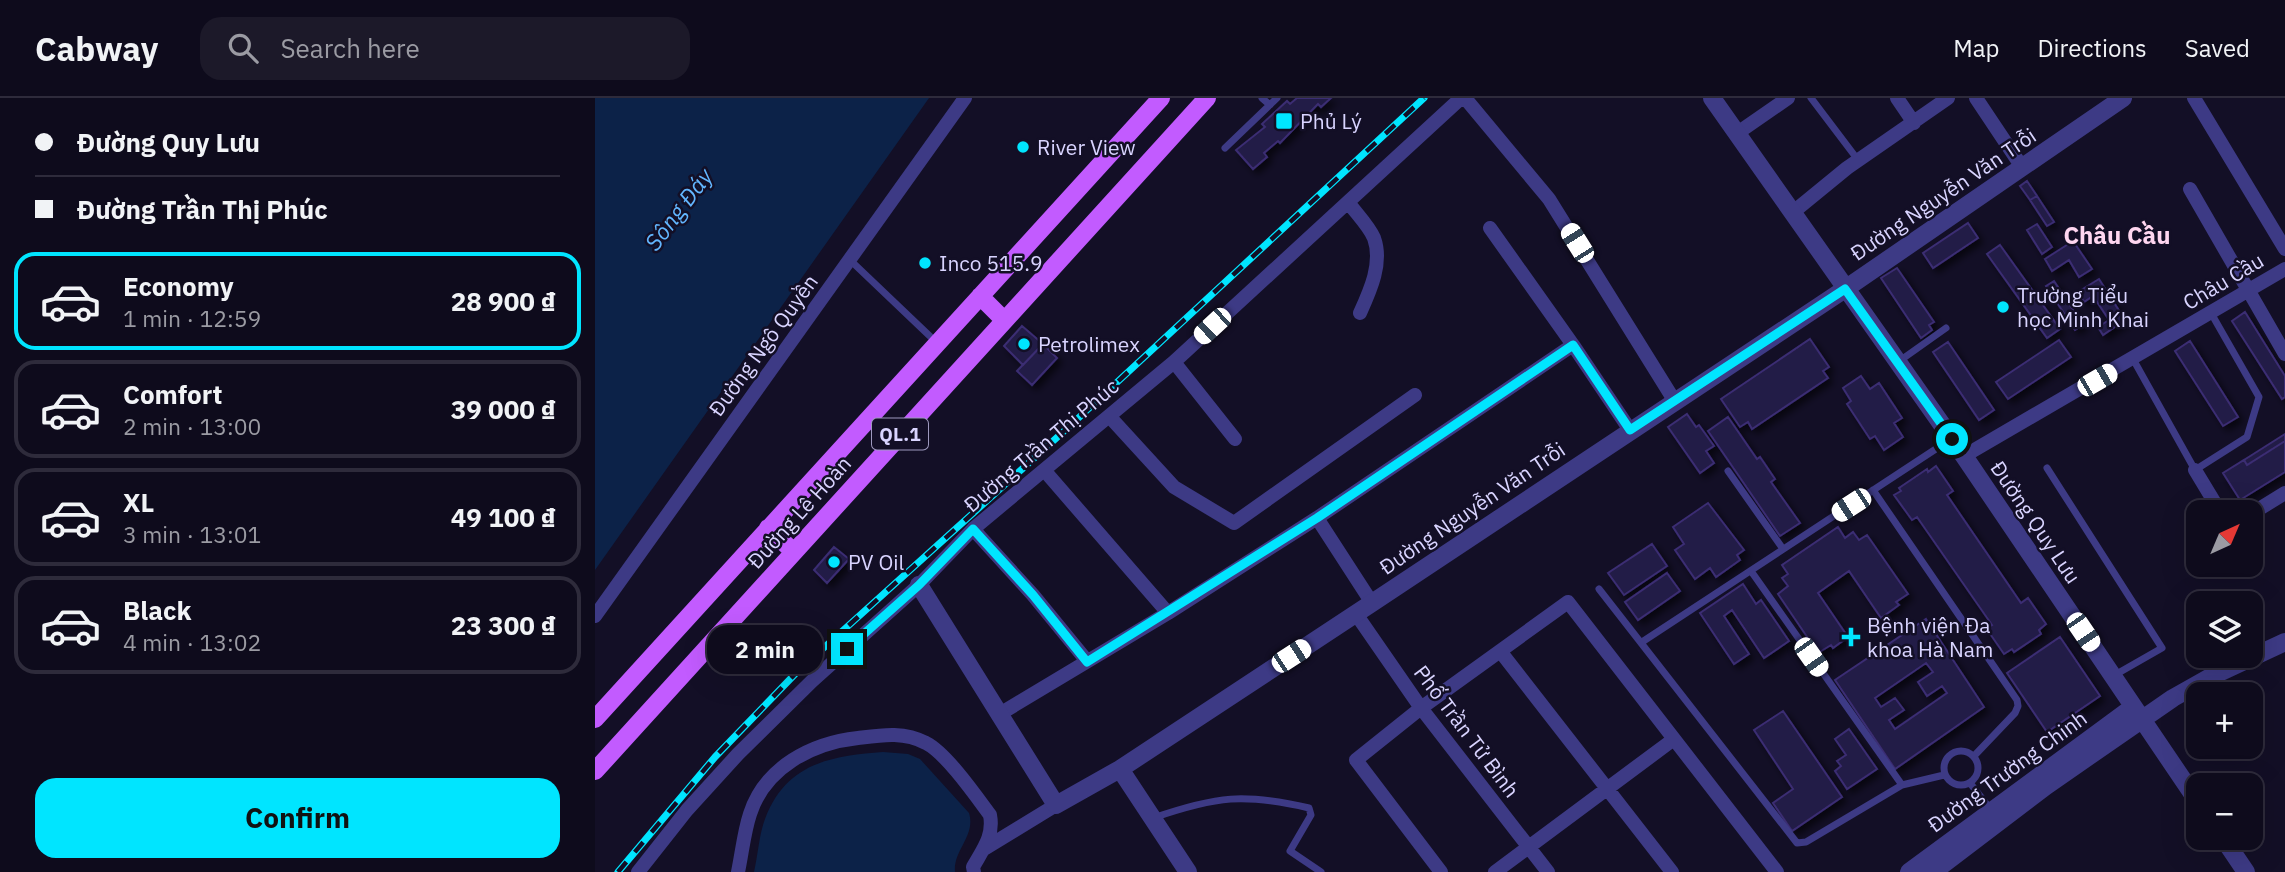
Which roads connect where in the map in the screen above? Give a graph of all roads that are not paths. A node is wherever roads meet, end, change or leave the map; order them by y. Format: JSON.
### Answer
{"nodes":[{"id":1,"x":965,"y":98,"type":"edge"},
{"id":2,"x":1161,"y":98,"type":"edge"},
{"id":3,"x":1207,"y":98,"type":"edge"},
{"id":4,"x":1262,"y":98,"type":"edge"},
{"id":5,"x":1277,"y":98,"type":"edge"},
{"id":6,"x":1463,"y":98,"type":"edge"},
{"id":7,"x":1712,"y":98,"type":"edge"},
{"id":8,"x":1788,"y":98,"type":"edge"},
{"id":9,"x":1811,"y":98,"type":"edge"},
{"id":10,"x":1896,"y":98,"type":"edge"},
{"id":11,"x":1948,"y":98,"type":"edge"},
{"id":12,"x":1976,"y":98,"type":"edge"},
{"id":13,"x":2123,"y":98,"type":"edge"},
{"id":14,"x":2194,"y":98,"type":"edge"},
{"id":15,"x":1270,"y":105,"type":"junction"},
{"id":16,"x":1914,"y":123,"type":"junction"},
{"id":17,"x":1736,"y":134,"type":"junction"},
{"id":18,"x":1224,"y":148,"type":"dead end"},
{"id":19,"x":1859,"y":160,"type":"junction"},
{"id":20,"x":2022,"y":167,"type":"junction"},
{"id":21,"x":2190,"y":189,"type":"dead end"},
{"id":22,"x":1347,"y":202,"type":"junction"},
{"id":23,"x":1792,"y":213,"type":"junction"},
{"id":24,"x":1490,"y":228,"type":"dead end"},
{"id":25,"x":2285,"y":249,"type":"edge"},
{"id":26,"x":850,"y":260,"type":"junction"},
{"id":27,"x":2285,"y":269,"type":"edge"},
{"id":28,"x":1845,"y":289,"type":"junction"},
{"id":29,"x":2248,"y":291,"type":"junction"},
{"id":30,"x":980,"y":296,"type":"junction"},
{"id":31,"x":1360,"y":313,"type":"dead end"},
{"id":32,"x":2211,"y":313,"type":"junction"},
{"id":33,"x":1004,"y":320,"type":"junction"},
{"id":34,"x":1946,"y":328,"type":"dead end"},
{"id":35,"x":936,"y":342,"type":"junction"},
{"id":36,"x":1573,"y":345,"type":"junction"},
{"id":37,"x":2285,"y":354,"type":"edge"},
{"id":38,"x":2133,"y":359,"type":"junction"},
{"id":39,"x":1174,"y":362,"type":"junction"},
{"id":40,"x":1897,"y":363,"type":"junction"},
{"id":41,"x":1415,"y":395,"type":"dead end"},
{"id":42,"x":1674,"y":400,"type":"junction"},
{"id":43,"x":1109,"y":416,"type":"junction"},
{"id":44,"x":1630,"y":430,"type":"junction"},
{"id":45,"x":1235,"y":439,"type":"dead end"},
{"id":46,"x":1952,"y":439,"type":"junction"},
{"id":47,"x":1964,"y":456,"type":"junction"},
{"id":48,"x":2047,"y":468,"type":"dead end"},
{"id":49,"x":1044,"y":470,"type":"junction"},
{"id":50,"x":2195,"y":470,"type":"junction"},
{"id":51,"x":1728,"y":471,"type":"dead end"},
{"id":52,"x":1873,"y":490,"type":"junction"},
{"id":53,"x":2285,"y":493,"type":"edge"},
{"id":54,"x":2213,"y":500,"type":"edge"},
{"id":55,"x":2263,"y":507,"type":"edge"},
{"id":56,"x":1317,"y":518,"type":"junction"},
{"id":57,"x":768,"y":528,"type":"junction"},
{"id":58,"x":973,"y":529,"type":"junction"},
{"id":59,"x":1783,"y":549,"type":"junction"},
{"id":60,"x":793,"y":551,"type":"junction"},
{"id":61,"x":1751,"y":571,"type":"junction"},
{"id":62,"x":919,"y":585,"type":"junction"},
{"id":63,"x":1599,"y":589,"type":"dead end"},
{"id":64,"x":1371,"y":603,"type":"junction"},
{"id":65,"x":1168,"y":613,"type":"junction"},
{"id":66,"x":1356,"y":614,"type":"junction"},
{"id":67,"x":595,"y":616,"type":"edge"},
{"id":68,"x":1642,"y":642,"type":"junction"},
{"id":69,"x":2285,"y":642,"type":"edge"},
{"id":70,"x":1500,"y":650,"type":"junction"},
{"id":71,"x":1087,"y":662,"type":"junction"},
{"id":72,"x":2112,"y":676,"type":"junction"},
{"id":73,"x":1421,"y":708,"type":"junction"},
{"id":74,"x":2137,"y":713,"type":"junction"},
{"id":75,"x":998,"y":715,"type":"junction"},
{"id":76,"x":595,"y":719,"type":"edge"},
{"id":77,"x":1674,"y":739,"type":"junction"},
{"id":78,"x":1974,"y":756,"type":"junction"},
{"id":79,"x":599,"y":758,"type":"edge"},
{"id":80,"x":1120,"y":769,"type":"junction"},
{"id":81,"x":1944,"y":775,"type":"junction"},
{"id":82,"x":1970,"y":783,"type":"junction"},
{"id":83,"x":2186,"y":784,"type":"edge"},
{"id":84,"x":1902,"y":785,"type":"junction"},
{"id":85,"x":1606,"y":789,"type":"junction"},
{"id":86,"x":2018,"y":799,"type":"junction"},
{"id":87,"x":1056,"y":804,"type":"junction"},
{"id":88,"x":1991,"y":810,"type":"junction"},
{"id":89,"x":1153,"y":818,"type":"junction"},
{"id":90,"x":1961,"y":841,"type":"junction"},
{"id":91,"x":1528,"y":847,"type":"junction"},
{"id":92,"x":983,"y":850,"type":"junction"},
{"id":93,"x":2231,"y":850,"type":"edge"},
{"id":94,"x":638,"y":872,"type":"edge"},
{"id":95,"x":738,"y":872,"type":"edge"},
{"id":96,"x":974,"y":872,"type":"edge"},
{"id":97,"x":1188,"y":872,"type":"edge"},
{"id":98,"x":1321,"y":872,"type":"edge"},
{"id":99,"x":1441,"y":872,"type":"edge"},
{"id":100,"x":1495,"y":872,"type":"edge"},
{"id":101,"x":1548,"y":872,"type":"edge"},
{"id":102,"x":1672,"y":872,"type":"edge"},
{"id":103,"x":1777,"y":872,"type":"edge"},
{"id":104,"x":1909,"y":872,"type":"edge"},
{"id":105,"x":1933,"y":872,"type":"edge"},
{"id":106,"x":2246,"y":872,"type":"edge"}],
"edges":[{"from":1,"to":26,"type":"street","name":"Đường Ngô Quyền"},
{"from":2,"to":30,"type":"main road","name":"Đường Lê Hoàn","number":"QL.1"},
{"from":3,"to":33,"type":"main road","name":"Đường Lê Hoàn","number":"QL.1"},
{"from":4,"to":15,"type":"lane"},
{"from":5,"to":15,"type":"lane"},
{"from":6,"to":22,"type":"street","name":"Đường Trần Thị Phúc"},
{"from":6,"to":42,"type":"street"},
{"from":7,"to":17,"type":"street","name":"Đường Quy Lưu"},
{"from":8,"to":17,"type":"street"},
{"from":9,"to":19,"type":"lane"},
{"from":10,"to":16,"type":"street"},
{"from":11,"to":16,"type":"street"},
{"from":12,"to":20,"type":"street"},
{"from":13,"to":20,"type":"street","name":"Đường Nguyễn Văn Trỗi"},
{"from":14,"to":25,"type":"street"},
{"from":15,"to":18,"type":"lane"},
{"from":16,"to":19,"type":"street"},
{"from":17,"to":23,"type":"street","name":"Đường Quy Lưu"},
{"from":19,"to":23,"type":"street"},
{"from":20,"to":28,"type":"street","name":"Đường Nguyễn Văn Trỗi"},
{"from":21,"to":29,"type":"street"},
{"from":22,"to":31,"type":"street"},
{"from":22,"to":39,"type":"street","name":"Đường Trần Thị Phúc"},
{"from":23,"to":28,"type":"street","name":"Đường Quy Lưu"},
{"from":24,"to":36,"type":"street"},
{"from":26,"to":35,"type":"lane"},
{"from":26,"to":67,"type":"street","name":"Đường Ngô Quyền"},
{"from":27,"to":29,"type":"street","name":"Châu Cầu"},
{"from":28,"to":40,"type":"street","name":"Đường Quy Lưu"},
{"from":28,"to":42,"type":"street","name":"Đường Nguyễn Văn Trỗi"},
{"from":29,"to":32,"type":"street","name":"Châu Cầu"},
{"from":29,"to":37,"type":"street"},
{"from":30,"to":33,"type":"main road"},
{"from":30,"to":35,"type":"main road","name":"Đường Lê Hoàn","number":"QL.1"},
{"from":32,"to":38,"type":"street","name":"Châu Cầu"},
{"from":32,"to":50,"type":"lane"},
{"from":33,"to":60,"type":"main road","name":"Đường Lê Hoàn","number":"QL.1"},
{"from":34,"to":40,"type":"lane"},
{"from":35,"to":57,"type":"main road","name":"Đường Lê Hoàn","number":"QL.1"},
{"from":36,"to":44,"type":"street"},
{"from":36,"to":56,"type":"street"},
{"from":38,"to":47,"type":"street","name":"Châu Cầu"},
{"from":38,"to":50,"type":"lane"},
{"from":39,"to":43,"type":"street","name":"Đường Trần Thị Phúc"},
{"from":39,"to":45,"type":"street"},
{"from":40,"to":46,"type":"street","name":"Đường Quy Lưu"},
{"from":41,"to":43,"type":"street"},
{"from":42,"to":44,"type":"street","name":"Đường Nguyễn Văn Trỗi"},
{"from":43,"to":49,"type":"street","name":"Đường Trần Thị Phúc"},
{"from":44,"to":64,"type":"street","name":"Đường Nguyễn Văn Trỗi"},
{"from":46,"to":47,"type":"street","name":"Đường Quy Lưu"},
{"from":46,"to":52,"type":"lane"},
{"from":47,"to":72,"type":"street","name":"Đường Quy Lưu"},
{"from":48,"to":72,"type":"lane"},
{"from":49,"to":58,"type":"street","name":"Đường Trần Thị Phúc"},
{"from":49,"to":65,"type":"street"},
{"from":50,"to":54,"type":"street"},
{"from":51,"to":59,"type":"lane"},
{"from":52,"to":59,"type":"lane"},
{"from":52,"to":78,"type":"lane"},
{"from":53,"to":55,"type":"street"},
{"from":56,"to":64,"type":"street"},
{"from":56,"to":65,"type":"street"},
{"from":57,"to":60,"type":"main road"},
{"from":57,"to":76,"type":"main road","name":"Đường Lê Hoàn","number":"QL.1"},
{"from":58,"to":62,"type":"street","name":"Đường Trần Thị Phúc"},
{"from":58,"to":71,"type":"street"},
{"from":59,"to":61,"type":"lane"},
{"from":60,"to":79,"type":"main road","name":"Đường Lê Hoàn","number":"QL.1"},
{"from":61,"to":68,"type":"lane"},
{"from":61,"to":84,"type":"lane"},
{"from":62,"to":75,"type":"street"},
{"from":62,"to":94,"type":"street","name":"Đường Trần Thị Phúc"},
{"from":63,"to":68,"type":"lane"},
{"from":64,"to":66,"type":"street","name":"Đường Nguyễn Văn Trỗi"},
{"from":65,"to":71,"type":"street"},
{"from":66,"to":73,"type":"street","name":"Phố Trần Tử Bình"},
{"from":66,"to":80,"type":"street","name":"Đường Nguyễn Văn Trỗi"},
{"from":68,"to":84,"type":"lane"},
{"from":69,"to":74,"type":"street","name":"Đường Trường Chinh"},
{"from":70,"to":73,"type":"street"},
{"from":70,"to":77,"type":"street"},
{"from":70,"to":85,"type":"street"},
{"from":71,"to":75,"type":"street"},
{"from":72,"to":74,"type":"street","name":"Đường Quy Lưu"},
{"from":73,"to":91,"type":"street","name":"Phố Trần Tử Bình"},
{"from":73,"to":99,"type":"street"},
{"from":74,"to":83,"type":"street","name":"Đường Quy Lưu"},
{"from":74,"to":86,"type":"street","name":"Đường Trường Chinh"},
{"from":75,"to":87,"type":"street"},
{"from":77,"to":85,"type":"street"},
{"from":77,"to":103,"type":"street"},
{"from":78,"to":81,"type":"lane"},
{"from":78,"to":82,"type":"lane"},
{"from":80,"to":87,"type":"street","name":"Đường Nguyễn Văn Trỗi"},
{"from":80,"to":89,"type":"street"},
{"from":81,"to":82,"type":"lane"},
{"from":81,"to":84,"type":"lane"},
{"from":82,"to":88,"type":"lane"},
{"from":85,"to":91,"type":"street"},
{"from":85,"to":102,"type":"street"},
{"from":86,"to":88,"type":"street","name":"Đường Trường Chinh"},
{"from":86,"to":90,"type":"street","name":"Đường Trường Chinh"},
{"from":87,"to":92,"type":"street"},
{"from":88,"to":90,"type":"street","name":"Đường Trường Chinh"},
{"from":89,"to":97,"type":"street"},
{"from":89,"to":98,"type":"lane"},
{"from":90,"to":104,"type":"street","name":"Đường Trường Chinh"},
{"from":90,"to":105,"type":"street","name":"Đường Trường Chinh"},
{"from":91,"to":100,"type":"street"},
{"from":91,"to":101,"type":"street","name":"Phố Trần Tử Bình"},
{"from":92,"to":95,"type":"street"},
{"from":92,"to":96,"type":"street"},
{"from":93,"to":106,"type":"street"}]}
